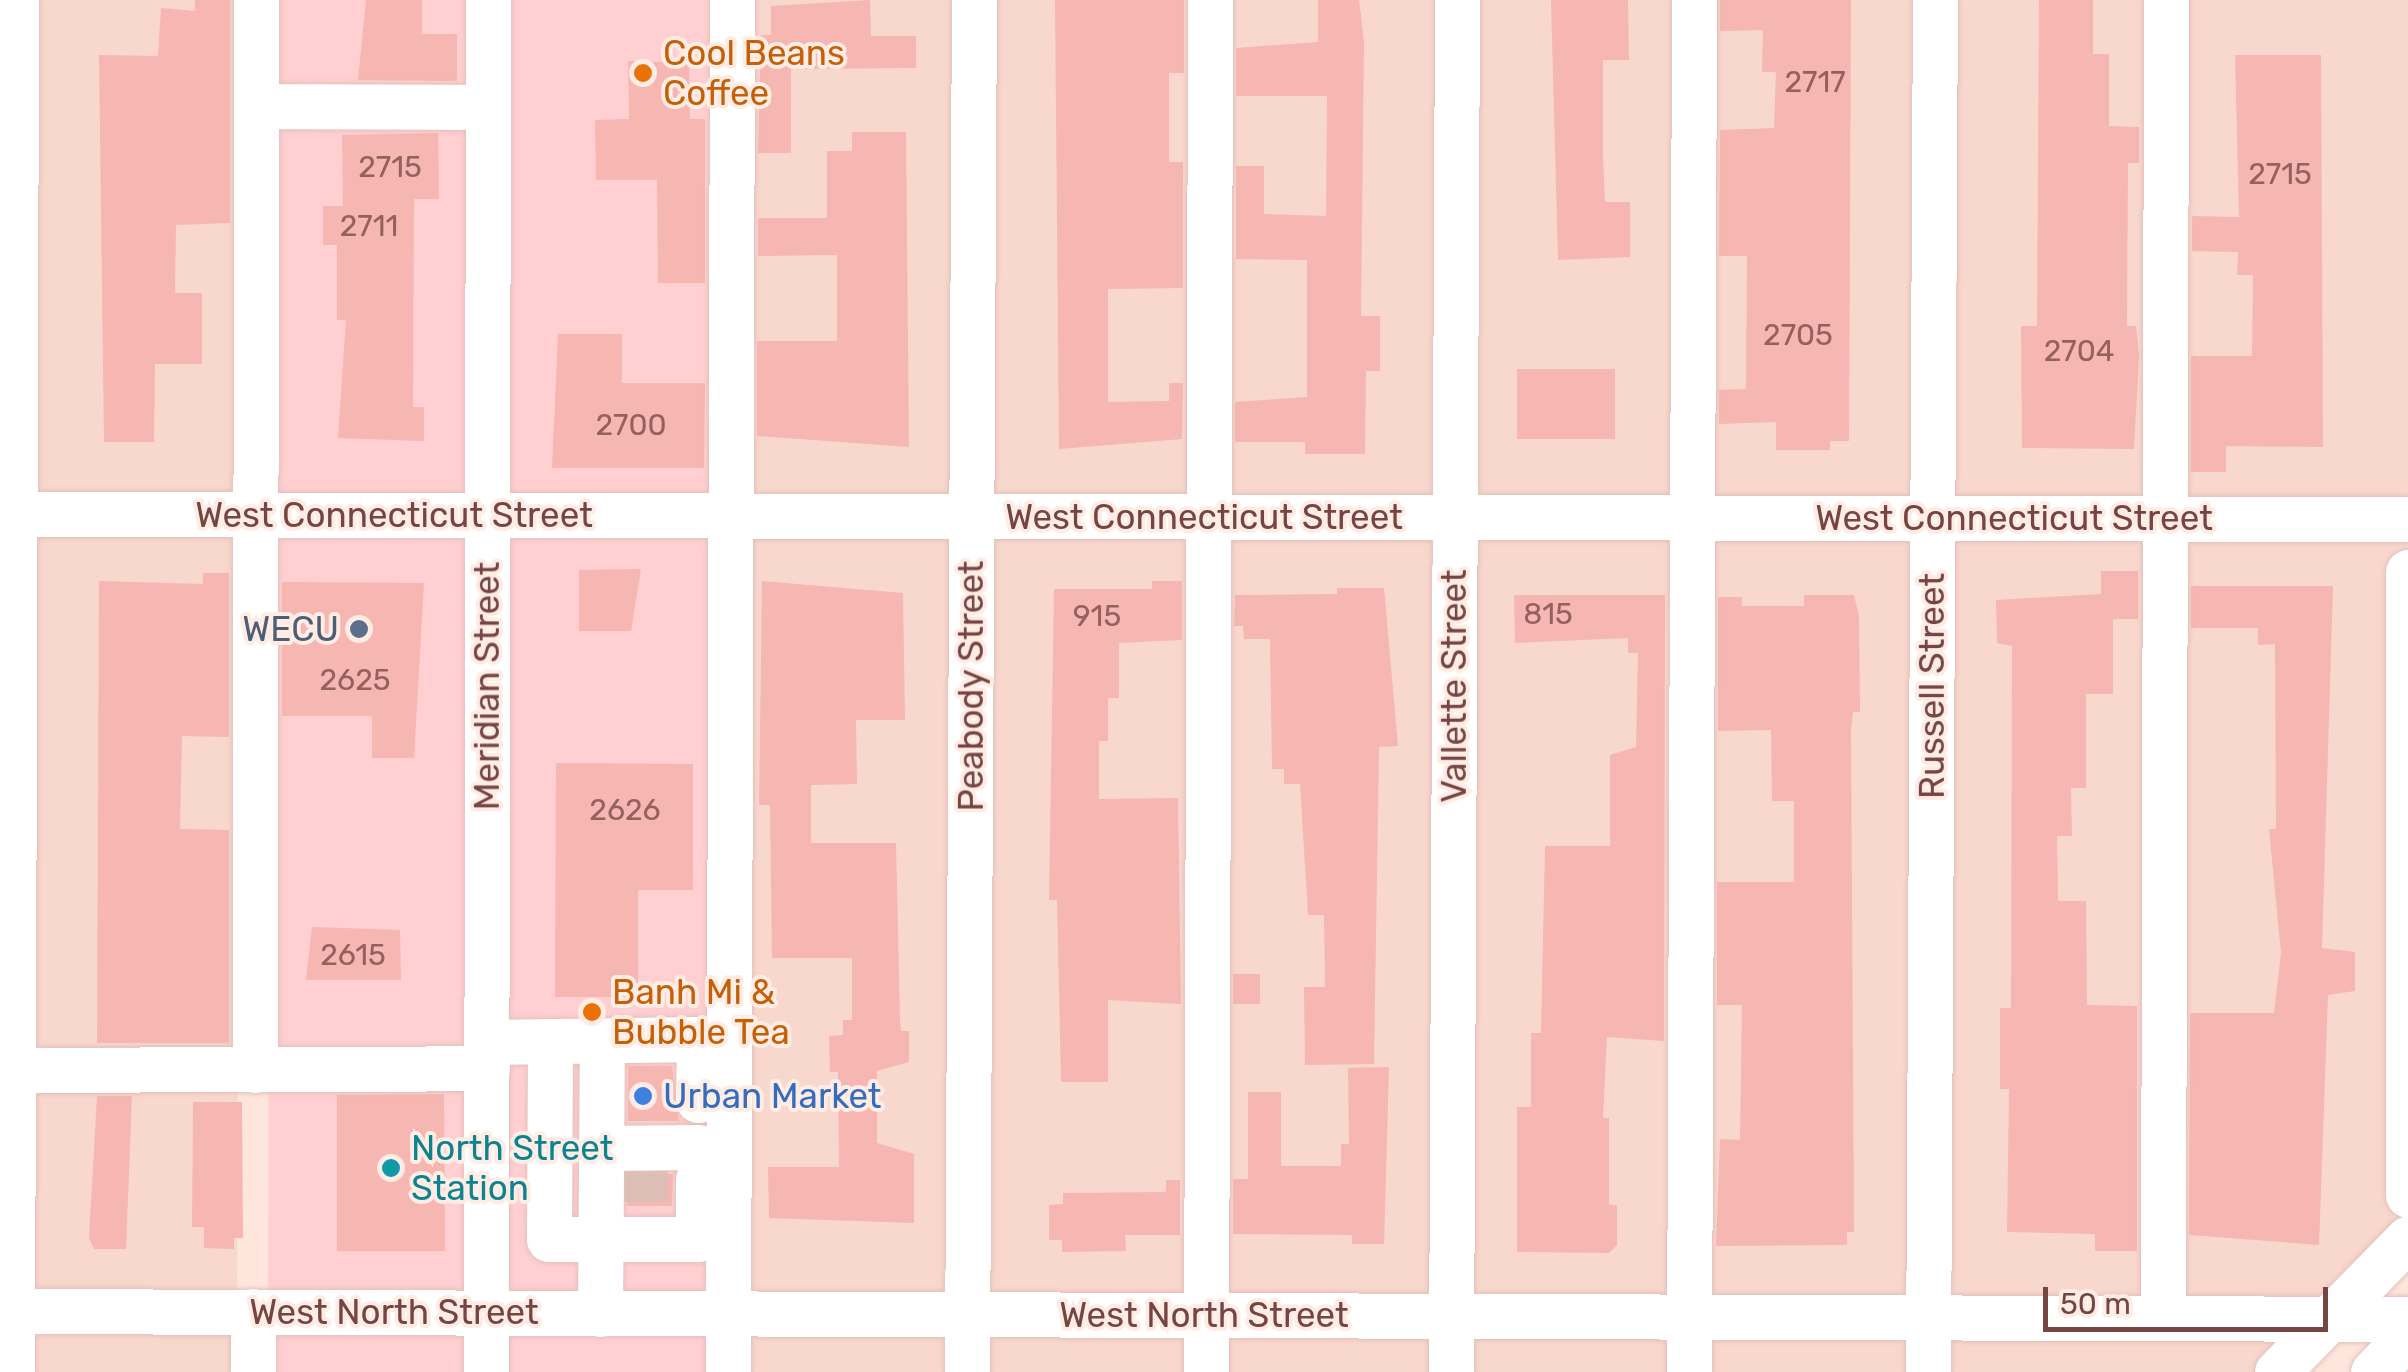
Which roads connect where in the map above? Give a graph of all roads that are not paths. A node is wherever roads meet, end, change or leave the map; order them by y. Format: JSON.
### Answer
{"nodes":[{"id":1,"x":16,"y":0,"type":"edge"},
{"id":2,"x":256,"y":0,"type":"edge"},
{"id":3,"x":488,"y":0,"type":"edge"},
{"id":4,"x":732,"y":0,"type":"edge"},
{"id":5,"x":974,"y":0,"type":"edge"},
{"id":6,"x":1210,"y":0,"type":"edge"},
{"id":7,"x":1457,"y":0,"type":"edge"},
{"id":8,"x":1694,"y":0,"type":"edge"},
{"id":9,"x":1935,"y":0,"type":"edge"},
{"id":10,"x":2166,"y":0,"type":"edge"},
{"id":11,"x":256,"y":106,"type":"junction"},
{"id":12,"x":488,"y":107,"type":"junction"},
{"id":13,"x":7,"y":514,"type":"edge"},
{"id":14,"x":256,"y":515,"type":"junction"},
{"id":15,"x":488,"y":516,"type":"junction"},
{"id":16,"x":731,"y":516,"type":"junction"},
{"id":17,"x":971,"y":516,"type":"junction"},
{"id":18,"x":1206,"y":517,"type":"junction"},
{"id":19,"x":1455,"y":518,"type":"junction"},
{"id":20,"x":1692,"y":518,"type":"junction"},
{"id":21,"x":1932,"y":518,"type":"junction"},
{"id":22,"x":2165,"y":518,"type":"junction"},
{"id":23,"x":2408,"y":519,"type":"edge"},
{"id":24,"x":2408,"y":572,"type":"edge"},
{"id":25,"x":602,"y":1040,"type":"junction"},
{"id":26,"x":550,"y":1041,"type":"junction"},
{"id":27,"x":487,"y":1056,"type":"junction"},
{"id":28,"x":7,"y":1070,"type":"edge"},
{"id":29,"x":255,"y":1070,"type":"junction"},
{"id":30,"x":698,"y":1147,"type":"junction"},
{"id":31,"x":630,"y":1151,"type":"junction"},
{"id":32,"x":2408,"y":1195,"type":"edge"},
{"id":33,"x":486,"y":1199,"type":"junction"},
{"id":34,"x":549,"y":1200,"type":"junction"},
{"id":35,"x":631,"y":1228,"type":"junction"},
{"id":36,"x":2408,"y":1238,"type":"edge"},
{"id":37,"x":698,"y":1239,"type":"junction"},
{"id":38,"x":6,"y":1311,"type":"edge"},
{"id":39,"x":253,"y":1311,"type":"junction"},
{"id":40,"x":486,"y":1312,"type":"junction"},
{"id":41,"x":712,"y":1313,"type":"junction"},
{"id":42,"x":600,"y":1314,"type":"junction"},
{"id":43,"x":968,"y":1314,"type":"junction"},
{"id":44,"x":1206,"y":1315,"type":"junction"},
{"id":45,"x":1451,"y":1316,"type":"junction"},
{"id":46,"x":1689,"y":1316,"type":"junction"},
{"id":47,"x":1929,"y":1317,"type":"junction"},
{"id":48,"x":2162,"y":1318,"type":"junction"},
{"id":49,"x":2408,"y":1319,"type":"edge"},
{"id":50,"x":2328,"y":1320,"type":"junction"},
{"id":51,"x":2408,"y":1336,"type":"edge"},
{"id":52,"x":12,"y":1372,"type":"edge"},
{"id":53,"x":253,"y":1372,"type":"edge"},
{"id":54,"x":486,"y":1372,"type":"edge"},
{"id":55,"x":728,"y":1372,"type":"edge"},
{"id":56,"x":967,"y":1372,"type":"edge"},
{"id":57,"x":1206,"y":1372,"type":"edge"},
{"id":58,"x":1451,"y":1372,"type":"edge"},
{"id":59,"x":1689,"y":1372,"type":"edge"},
{"id":60,"x":1928,"y":1372,"type":"edge"},
{"id":61,"x":2276,"y":1372,"type":"edge"},
{"id":62,"x":2373,"y":1372,"type":"edge"}],
"edges":[{"from":1,"to":13,"type":"street"},
{"from":2,"to":11,"type":"street"},
{"from":3,"to":12,"type":"street","name":"Meridian Street"},
{"from":4,"to":16,"type":"street"},
{"from":5,"to":17,"type":"street","name":"Peabody Street"},
{"from":6,"to":18,"type":"street"},
{"from":7,"to":19,"type":"street","name":"Vallette Street"},
{"from":8,"to":20,"type":"street"},
{"from":9,"to":21,"type":"street","name":"Russell Street"},
{"from":10,"to":22,"type":"street"},
{"from":11,"to":12,"type":"street"},
{"from":11,"to":14,"type":"street"},
{"from":12,"to":15,"type":"street","name":"Meridian Street"},
{"from":13,"to":14,"type":"street","name":"West Connecticut Street"},
{"from":13,"to":28,"type":"street"},
{"from":14,"to":15,"type":"street","name":"West Connecticut Street"},
{"from":14,"to":29,"type":"street"},
{"from":15,"to":16,"type":"street","name":"West Connecticut Street"},
{"from":15,"to":27,"type":"street","name":"Meridian Street"},
{"from":16,"to":17,"type":"street","name":"West Connecticut Street"},
{"from":16,"to":41,"type":"street"},
{"from":17,"to":18,"type":"street","name":"West Connecticut Street"},
{"from":17,"to":43,"type":"street","name":"Peabody Street"},
{"from":18,"to":19,"type":"street","name":"West Connecticut Street"},
{"from":18,"to":44,"type":"street"},
{"from":19,"to":20,"type":"street","name":"West Connecticut Street"},
{"from":19,"to":45,"type":"street","name":"Vallette Street"},
{"from":20,"to":21,"type":"street","name":"West Connecticut Street"},
{"from":20,"to":46,"type":"street"},
{"from":21,"to":22,"type":"street","name":"West Connecticut Street"},
{"from":21,"to":47,"type":"street","name":"Russell Street"},
{"from":22,"to":23,"type":"street","name":"West Connecticut Street"},
{"from":22,"to":48,"type":"street"},
{"from":24,"to":32,"type":"street"},
{"from":25,"to":26,"type":"street"},
{"from":25,"to":30,"type":"street"},
{"from":25,"to":31,"type":"street"},
{"from":26,"to":27,"type":"street"},
{"from":26,"to":34,"type":"street"},
{"from":27,"to":29,"type":"street"},
{"from":27,"to":33,"type":"street","name":"Meridian Street"},
{"from":28,"to":29,"type":"street"},
{"from":28,"to":38,"type":"street"},
{"from":30,"to":31,"type":"street"},
{"from":30,"to":37,"type":"street"},
{"from":31,"to":35,"type":"street"},
{"from":33,"to":34,"type":"street"},
{"from":33,"to":40,"type":"street","name":"Meridian Street"},
{"from":34,"to":35,"type":"street"},
{"from":35,"to":37,"type":"street"},
{"from":35,"to":42,"type":"street"},
{"from":36,"to":50,"type":"street"},
{"from":37,"to":41,"type":"street"},
{"from":38,"to":39,"type":"street","name":"West North Street"},
{"from":38,"to":52,"type":"street"},
{"from":39,"to":40,"type":"street","name":"West North Street"},
{"from":39,"to":53,"type":"street"},
{"from":40,"to":42,"type":"street","name":"West North Street"},
{"from":40,"to":54,"type":"street","name":"Meridian Street"},
{"from":41,"to":42,"type":"street","name":"West North Street"},
{"from":41,"to":43,"type":"street","name":"West North Street"},
{"from":41,"to":55,"type":"street"},
{"from":43,"to":44,"type":"street","name":"West North Street"},
{"from":43,"to":56,"type":"street","name":"Peabody Street"},
{"from":44,"to":45,"type":"street","name":"West North Street"},
{"from":44,"to":57,"type":"street"},
{"from":45,"to":46,"type":"street","name":"West North Street"},
{"from":45,"to":58,"type":"street","name":"Vallette Street"},
{"from":46,"to":47,"type":"street","name":"West North Street"},
{"from":46,"to":59,"type":"street"},
{"from":47,"to":48,"type":"street","name":"West North Street"},
{"from":47,"to":60,"type":"street","name":"Russell Street"},
{"from":48,"to":50,"type":"street","name":"West North Street"},
{"from":49,"to":50,"type":"street","name":"West North Street"},
{"from":50,"to":61,"type":"street"},
{"from":51,"to":62,"type":"street"}]}
